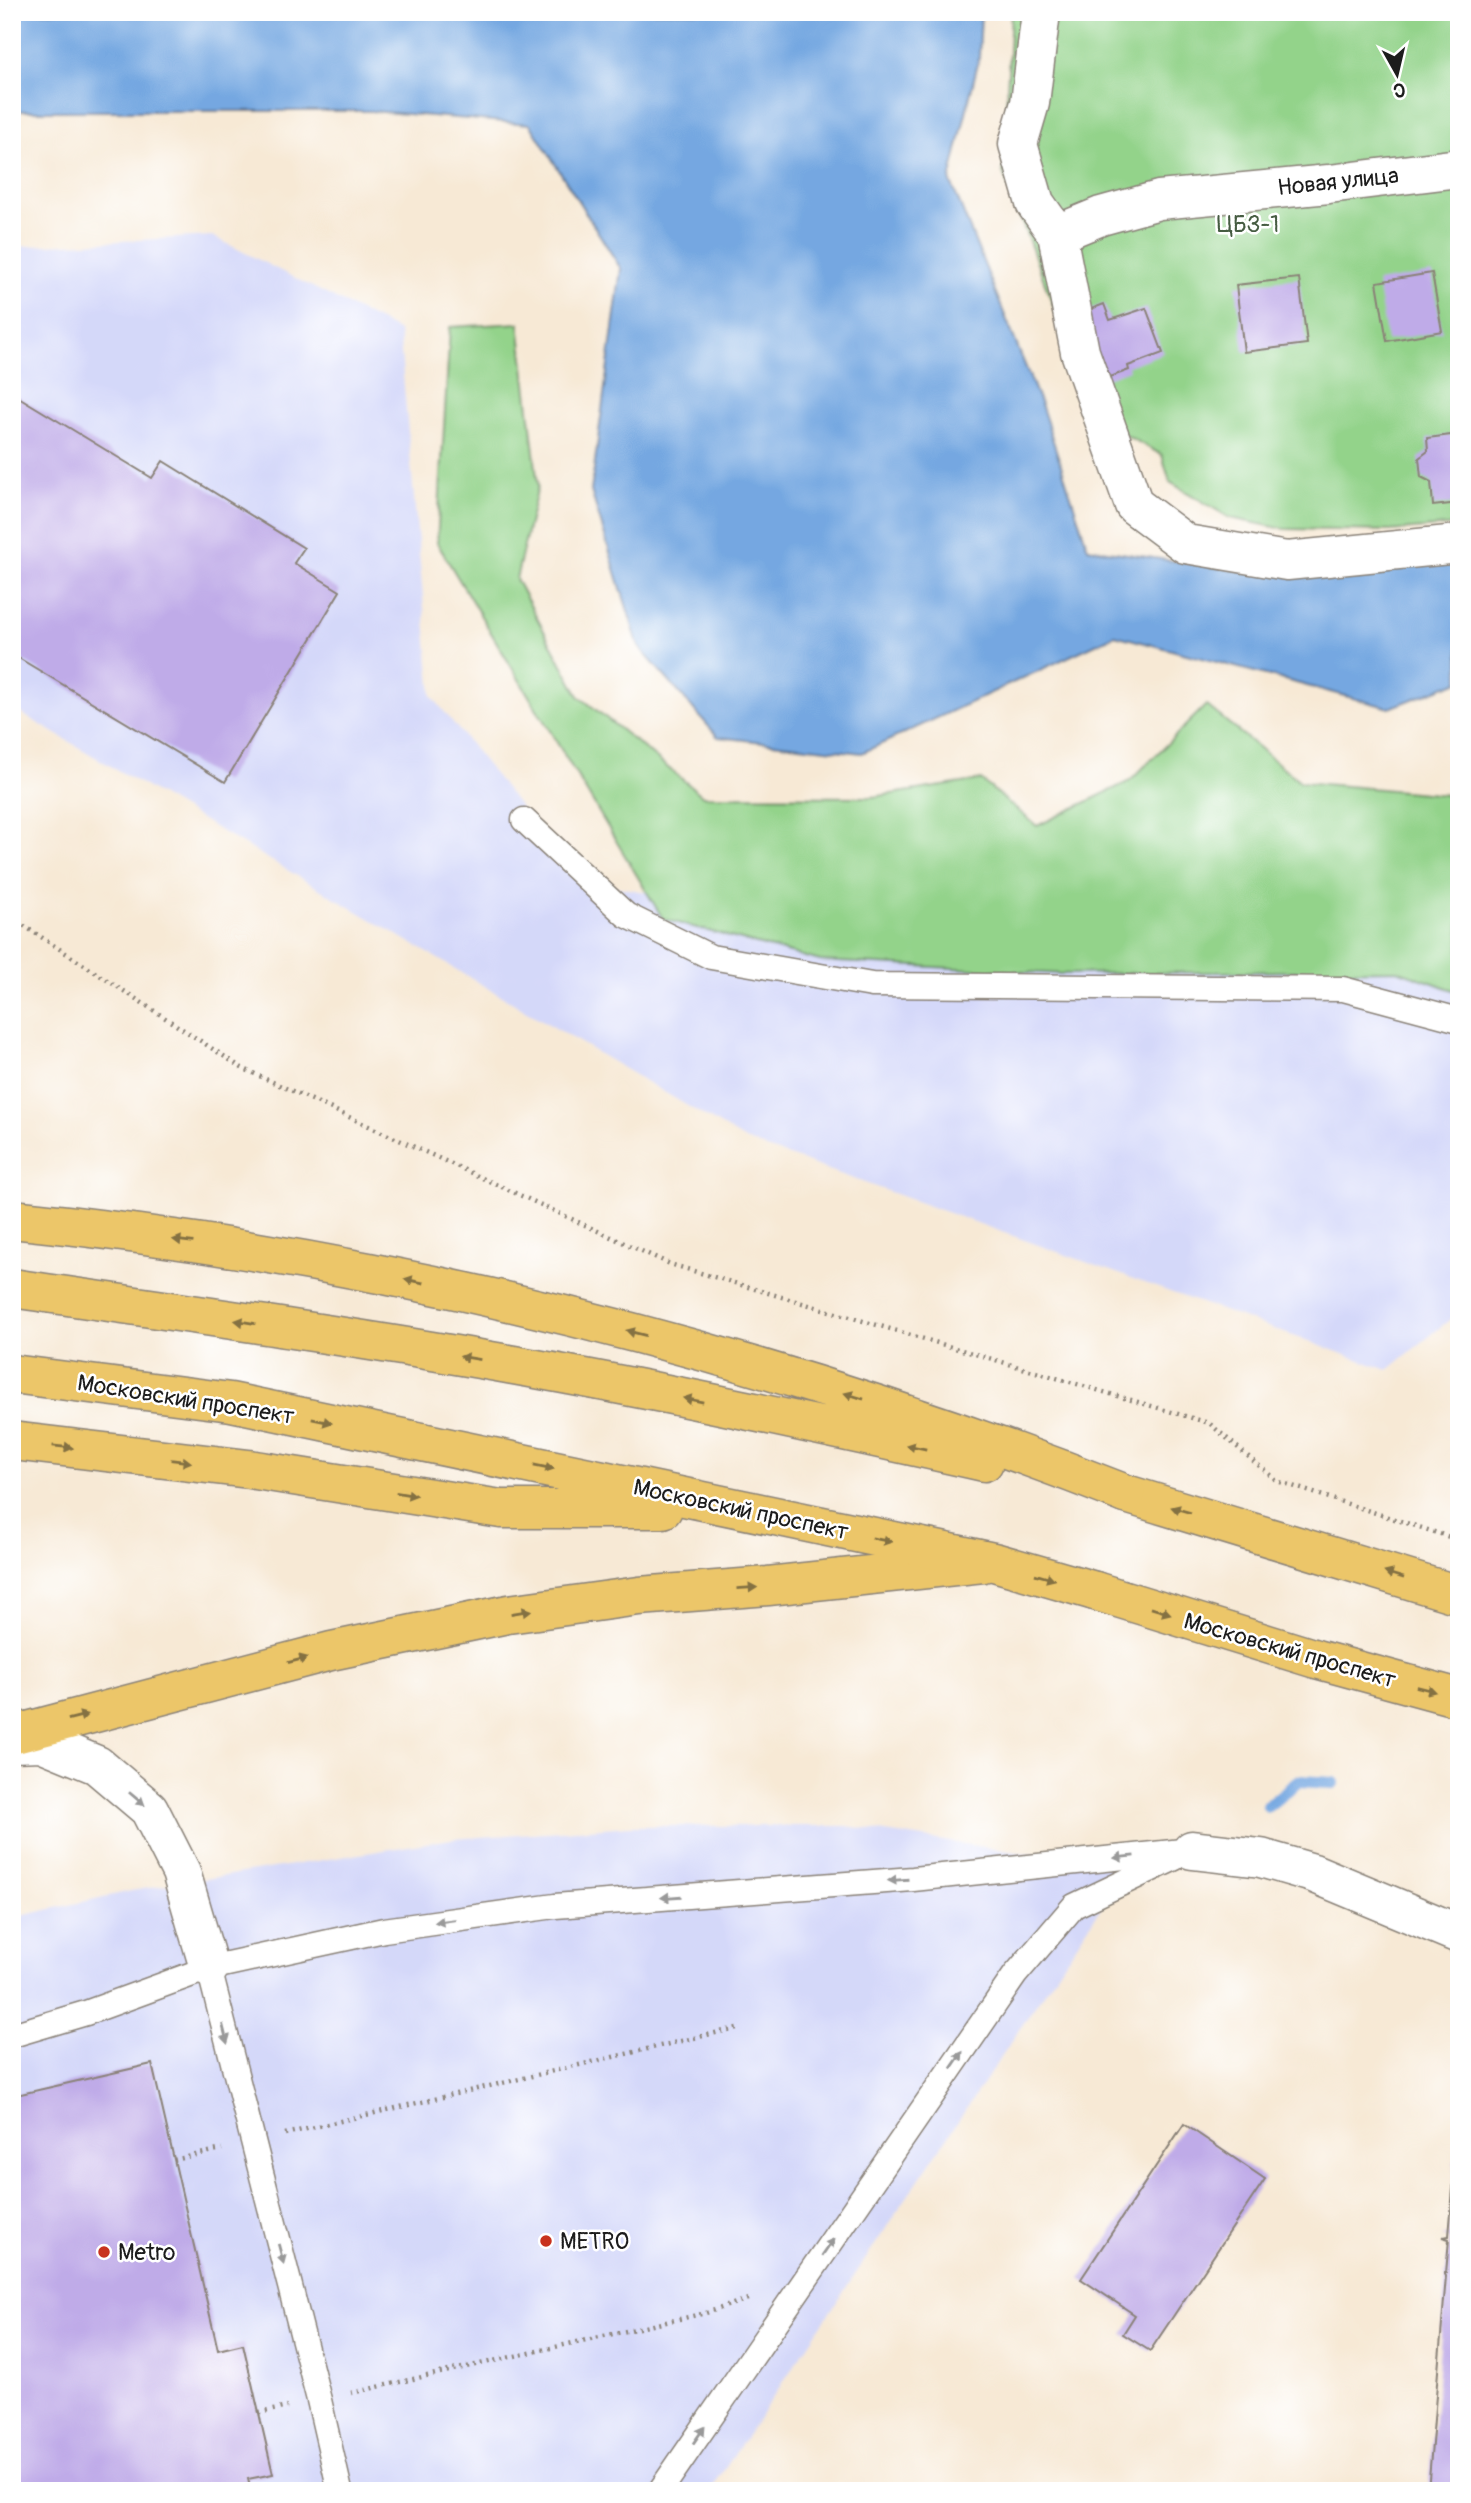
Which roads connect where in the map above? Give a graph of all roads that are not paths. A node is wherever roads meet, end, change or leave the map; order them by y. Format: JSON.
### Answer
{"nodes":[{"id":1,"x":1041,"y":12,"type":"edge"},
{"id":2,"x":1459,"y":168,"type":"edge"},
{"id":3,"x":1057,"y":234,"type":"junction"},
{"id":4,"x":1459,"y":544,"type":"edge"},
{"id":5,"x":524,"y":820,"type":"dead end"},
{"id":6,"x":1459,"y":1020,"type":"edge"},
{"id":7,"x":12,"y":1219,"type":"edge"},
{"id":8,"x":12,"y":1288,"type":"edge"},
{"id":9,"x":12,"y":1374,"type":"edge"},
{"id":10,"x":12,"y":1441,"type":"edge"},
{"id":11,"x":1126,"y":1494,"type":"junction"},
{"id":12,"x":744,"y":1508,"type":"junction"},
{"id":13,"x":994,"y":1562,"type":"junction"},
{"id":14,"x":1459,"y":1595,"type":"edge"},
{"id":15,"x":1459,"y":1698,"type":"edge"},
{"id":16,"x":12,"y":1735,"type":"edge"},
{"id":17,"x":12,"y":1743,"type":"edge"},
{"id":18,"x":1192,"y":1850,"type":"junction"},
{"id":19,"x":1459,"y":1934,"type":"edge"},
{"id":20,"x":209,"y":1968,"type":"junction"},
{"id":21,"x":12,"y":2035,"type":"edge"},
{"id":22,"x":340,"y":2491,"type":"edge"},
{"id":23,"x":660,"y":2491,"type":"edge"}],
"edges":[{"from":1,"to":3,"type":"street"},
{"from":2,"to":3,"type":"street","name":"Новая улица"},
{"from":3,"to":4,"type":"street"},
{"from":5,"to":6,"type":"lane"},
{"from":11,"to":7,"type":"main road","one_way":true},
{"from":11,"to":8,"type":"main road","one_way":true},
{"from":9,"to":12,"type":"main road","name":"Московский проспект","one_way":true},
{"from":10,"to":12,"type":"main road","one_way":true},
{"from":14,"to":11,"type":"main road","one_way":true},
{"from":12,"to":13,"type":"main road","name":"Московский проспект","one_way":true},
{"from":13,"to":15,"type":"main road","name":"Московский проспект","one_way":true},
{"from":16,"to":13,"type":"main road","one_way":true},
{"from":17,"to":20,"type":"street","one_way":true},
{"from":18,"to":19,"type":"street"},
{"from":18,"to":20,"type":"lane","one_way":true},
{"from":23,"to":18,"type":"lane","one_way":true},
{"from":20,"to":21,"type":"lane"},
{"from":20,"to":22,"type":"lane","one_way":true}]}
